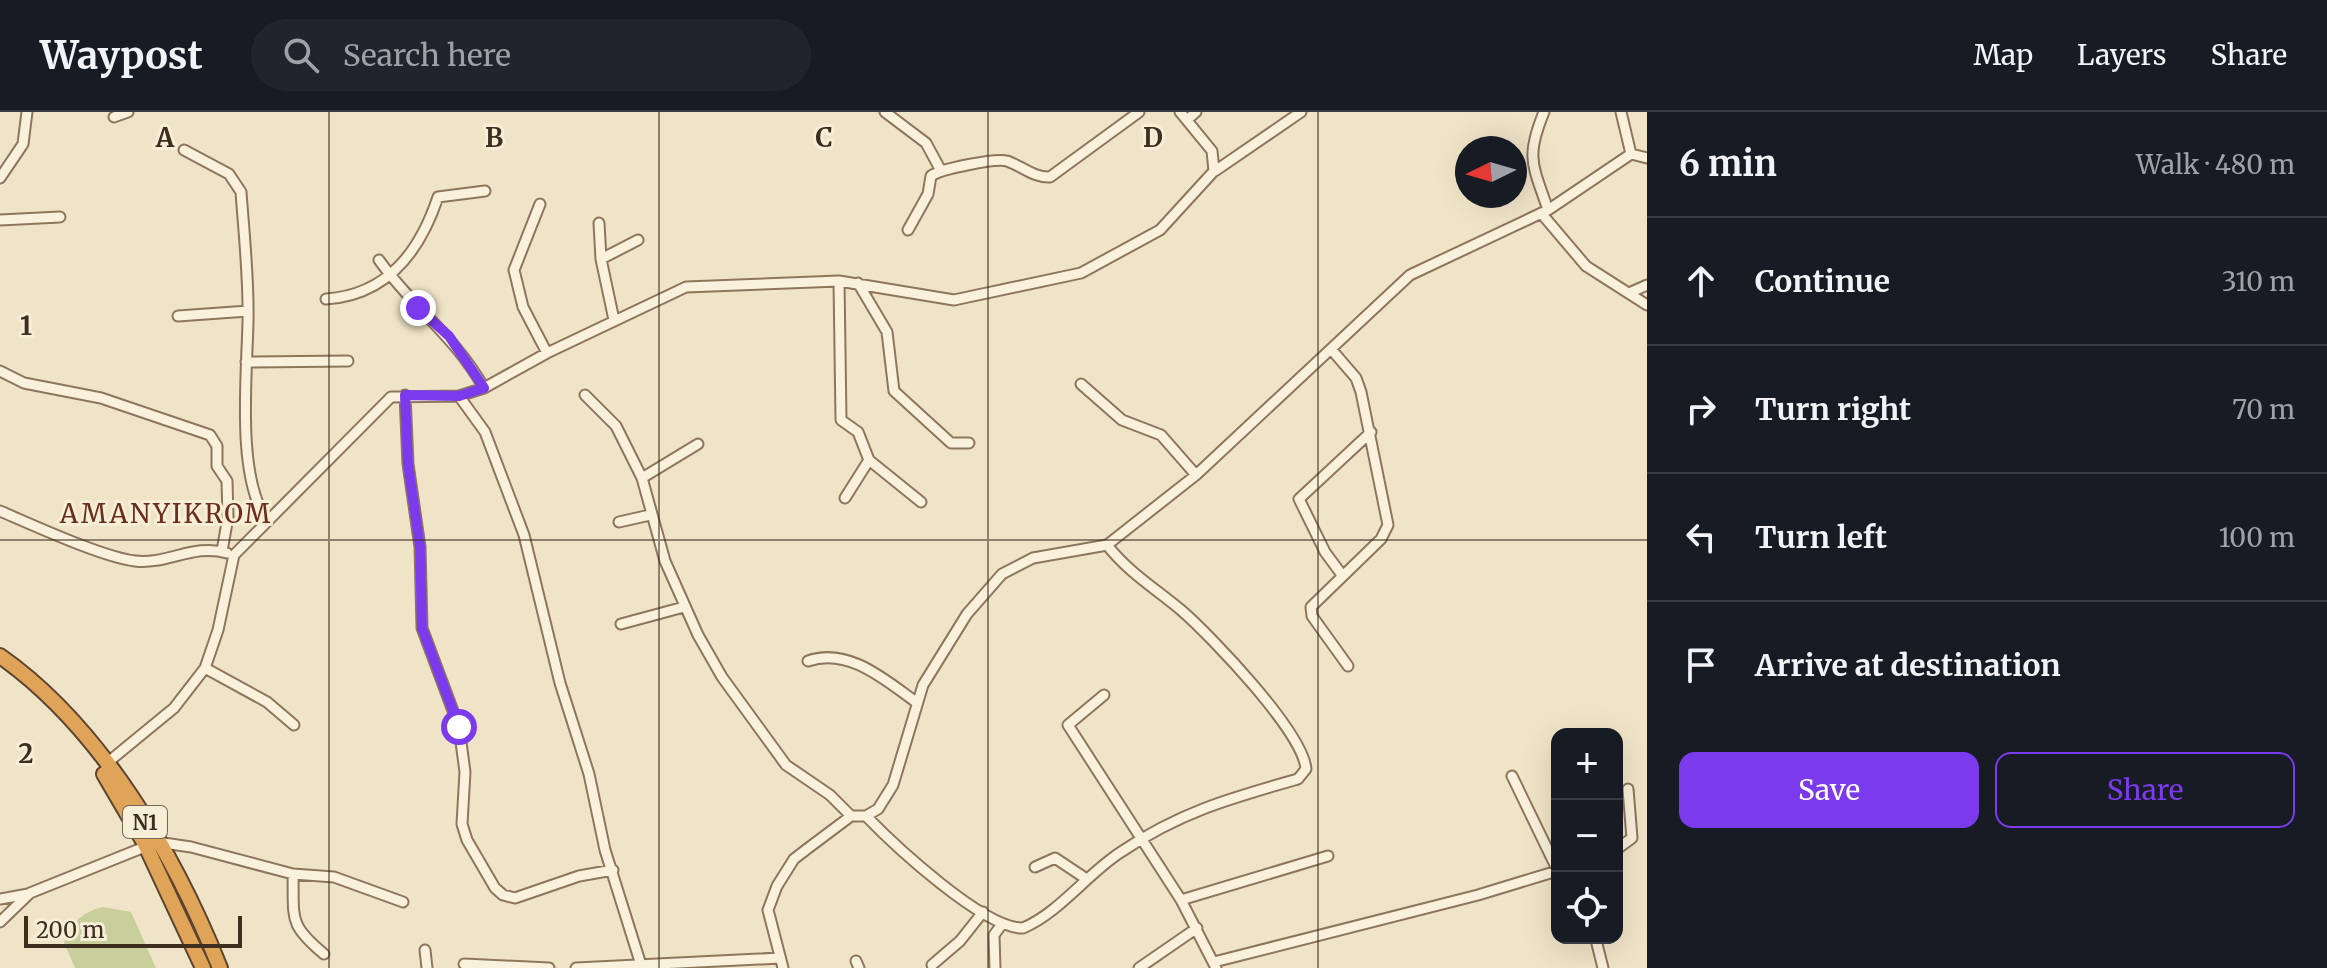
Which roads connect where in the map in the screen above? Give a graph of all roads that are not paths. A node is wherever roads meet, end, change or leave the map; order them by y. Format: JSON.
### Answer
{"nodes":[{"id":1,"x":27,"y":112,"type":"edge"},
{"id":2,"x":128,"y":112,"type":"edge"},
{"id":3,"x":885,"y":112,"type":"edge"},
{"id":4,"x":1139,"y":112,"type":"edge"},
{"id":5,"x":1196,"y":112,"type":"edge"},
{"id":6,"x":1301,"y":112,"type":"edge"},
{"id":7,"x":1544,"y":112,"type":"edge"},
{"id":8,"x":1621,"y":112,"type":"edge"},
{"id":9,"x":1183,"y":116,"type":"edge"},
{"id":10,"x":114,"y":117,"type":"dead end"},
{"id":11,"x":184,"y":150,"type":"dead end"},
{"id":12,"x":1631,"y":154,"type":"junction"},
{"id":13,"x":1647,"y":158,"type":"edge"},
{"id":14,"x":940,"y":169,"type":"junction"},
{"id":15,"x":1214,"y":171,"type":"junction"},
{"id":16,"x":0,"y":178,"type":"edge"},
{"id":17,"x":485,"y":191,"type":"dead end"},
{"id":18,"x":540,"y":204,"type":"dead end"},
{"id":19,"x":1545,"y":212,"type":"junction"},
{"id":20,"x":60,"y":217,"type":"dead end"},
{"id":21,"x":0,"y":220,"type":"edge"},
{"id":22,"x":599,"y":223,"type":"dead end"},
{"id":23,"x":908,"y":230,"type":"dead end"},
{"id":24,"x":638,"y":240,"type":"dead end"},
{"id":25,"x":601,"y":259,"type":"junction"},
{"id":26,"x":379,"y":260,"type":"dead end"},
{"id":27,"x":389,"y":274,"type":"junction"},
{"id":28,"x":839,"y":281,"type":"junction"},
{"id":29,"x":858,"y":283,"type":"junction"},
{"id":30,"x":1647,"y":285,"type":"edge"},
{"id":31,"x":1629,"y":293,"type":"junction"},
{"id":32,"x":326,"y":299,"type":"dead end"},
{"id":33,"x":1647,"y":305,"type":"edge"},
{"id":34,"x":248,"y":311,"type":"junction"},
{"id":35,"x":178,"y":316,"type":"dead end"},
{"id":36,"x":614,"y":320,"type":"junction"},
{"id":37,"x":1331,"y":349,"type":"junction"},
{"id":38,"x":547,"y":353,"type":"junction"},
{"id":39,"x":348,"y":361,"type":"dead end"},
{"id":40,"x":246,"y":362,"type":"junction"},
{"id":41,"x":0,"y":371,"type":"edge"},
{"id":42,"x":1081,"y":384,"type":"dead end"},
{"id":43,"x":484,"y":388,"type":"junction"},
{"id":44,"x":405,"y":395,"type":"junction"},
{"id":45,"x":585,"y":395,"type":"dead end"},
{"id":46,"x":459,"y":396,"type":"junction"},
{"id":47,"x":1371,"y":432,"type":"junction"},
{"id":48,"x":969,"y":443,"type":"dead end"},
{"id":49,"x":698,"y":444,"type":"dead end"},
{"id":50,"x":869,"y":460,"type":"junction"},
{"id":51,"x":1196,"y":475,"type":"junction"},
{"id":52,"x":642,"y":478,"type":"junction"},
{"id":53,"x":845,"y":498,"type":"dead end"},
{"id":54,"x":921,"y":502,"type":"dead end"},
{"id":55,"x":0,"y":511,"type":"edge"},
{"id":56,"x":650,"y":515,"type":"junction"},
{"id":57,"x":267,"y":520,"type":"junction"},
{"id":58,"x":619,"y":522,"type":"dead end"},
{"id":59,"x":1107,"y":545,"type":"junction"},
{"id":60,"x":222,"y":551,"type":"junction"},
{"id":61,"x":234,"y":555,"type":"junction"},
{"id":62,"x":1342,"y":575,"type":"junction"},
{"id":63,"x":684,"y":607,"type":"junction"},
{"id":64,"x":621,"y":624,"type":"dead end"},
{"id":65,"x":0,"y":656,"type":"edge"},
{"id":66,"x":808,"y":661,"type":"dead end"},
{"id":67,"x":1348,"y":666,"type":"dead end"},
{"id":68,"x":205,"y":668,"type":"junction"},
{"id":69,"x":45,"y":693,"type":"junction"},
{"id":70,"x":1104,"y":695,"type":"dead end"},
{"id":71,"x":916,"y":702,"type":"junction"},
{"id":72,"x":294,"y":725,"type":"dead end"},
{"id":73,"x":107,"y":763,"type":"junction"},
{"id":74,"x":1512,"y":776,"type":"dead end"},
{"id":75,"x":1628,"y":789,"type":"dead end"},
{"id":76,"x":851,"y":816,"type":"junction"},
{"id":77,"x":866,"y":816,"type":"junction"},
{"id":78,"x":1143,"y":838,"type":"junction"},
{"id":79,"x":151,"y":843,"type":"junction"},
{"id":80,"x":1623,"y":845,"type":"edge"},
{"id":81,"x":1328,"y":856,"type":"dead end"},
{"id":82,"x":1551,"y":857,"type":"edge"},
{"id":83,"x":1035,"y":867,"type":"dead end"},
{"id":84,"x":613,"y":870,"type":"junction"},
{"id":85,"x":1551,"y":872,"type":"edge"},
{"id":86,"x":293,"y":874,"type":"junction"},
{"id":87,"x":1085,"y":878,"type":"junction"},
{"id":88,"x":30,"y":893,"type":"junction"},
{"id":89,"x":0,"y":899,"type":"edge"},
{"id":90,"x":1181,"y":900,"type":"junction"},
{"id":91,"x":403,"y":902,"type":"dead end"},
{"id":92,"x":983,"y":912,"type":"junction"},
{"id":93,"x":0,"y":922,"type":"edge"},
{"id":94,"x":1002,"y":924,"type":"junction"},
{"id":95,"x":1197,"y":928,"type":"junction"},
{"id":96,"x":1597,"y":944,"type":"dead end"},
{"id":97,"x":425,"y":950,"type":"dead end"},
{"id":98,"x":324,"y":954,"type":"dead end"},
{"id":99,"x":781,"y":963,"type":"edge"},
{"id":100,"x":464,"y":964,"type":"dead end"},
{"id":101,"x":932,"y":965,"type":"dead end"},
{"id":102,"x":1215,"y":965,"type":"edge"},
{"id":103,"x":642,"y":967,"type":"edge"},
{"id":104,"x":203,"y":968,"type":"edge"},
{"id":105,"x":220,"y":968,"type":"edge"},
{"id":106,"x":427,"y":968,"type":"edge"},
{"id":107,"x":549,"y":968,"type":"edge"},
{"id":108,"x":576,"y":968,"type":"edge"},
{"id":109,"x":995,"y":968,"type":"edge"},
{"id":110,"x":1139,"y":968,"type":"edge"},
{"id":111,"x":1603,"y":968,"type":"edge"}],
"edges":[{"from":1,"to":16,"type":"street"},
{"from":2,"to":10,"type":"street"},
{"from":3,"to":14,"type":"street"},
{"from":4,"to":14,"type":"street"},
{"from":5,"to":9,"type":"street"},
{"from":6,"to":15,"type":"street"},
{"from":7,"to":19,"type":"street"},
{"from":8,"to":12,"type":"street"},
{"from":9,"to":15,"type":"street"},
{"from":11,"to":34,"type":"street"},
{"from":12,"to":13,"type":"street"},
{"from":12,"to":19,"type":"street"},
{"from":14,"to":23,"type":"street"},
{"from":15,"to":29,"type":"street"},
{"from":17,"to":27,"type":"street"},
{"from":18,"to":38,"type":"street"},
{"from":19,"to":31,"type":"street"},
{"from":19,"to":37,"type":"street"},
{"from":20,"to":21,"type":"street"},
{"from":22,"to":25,"type":"street"},
{"from":24,"to":25,"type":"street"},
{"from":25,"to":36,"type":"street"},
{"from":26,"to":27,"type":"street"},
{"from":27,"to":32,"type":"street"},
{"from":27,"to":43,"type":"street"},
{"from":28,"to":29,"type":"street"},
{"from":28,"to":36,"type":"street"},
{"from":28,"to":50,"type":"street"},
{"from":29,"to":48,"type":"street"},
{"from":30,"to":31,"type":"street"},
{"from":31,"to":33,"type":"street"},
{"from":34,"to":35,"type":"street"},
{"from":34,"to":40,"type":"street"},
{"from":36,"to":38,"type":"street"},
{"from":37,"to":47,"type":"street"},
{"from":37,"to":51,"type":"street"},
{"from":38,"to":43,"type":"street"},
{"from":39,"to":40,"type":"street"},
{"from":40,"to":57,"type":"street"},
{"from":41,"to":60,"type":"street"},
{"from":42,"to":51,"type":"street"},
{"from":43,"to":46,"type":"street"},
{"from":44,"to":46,"type":"street"},
{"from":44,"to":57,"type":"street"},
{"from":44,"to":84,"type":"street"},
{"from":45,"to":52,"type":"street"},
{"from":46,"to":84,"type":"street"},
{"from":47,"to":62,"type":"street"},
{"from":47,"to":62,"type":"street"},
{"from":49,"to":52,"type":"street"},
{"from":50,"to":53,"type":"street"},
{"from":50,"to":54,"type":"street"},
{"from":51,"to":59,"type":"street"},
{"from":52,"to":56,"type":"street"},
{"from":55,"to":60,"type":"street"},
{"from":56,"to":58,"type":"street"},
{"from":56,"to":63,"type":"street"},
{"from":57,"to":61,"type":"street"},
{"from":59,"to":71,"type":"street"},
{"from":59,"to":78,"type":"street"},
{"from":60,"to":61,"type":"street"},
{"from":61,"to":68,"type":"street"},
{"from":62,"to":67,"type":"street"},
{"from":63,"to":64,"type":"street"},
{"from":63,"to":76,"type":"street"},
{"from":65,"to":69,"type":"highway","number":"N1"},
{"from":66,"to":71,"type":"street"},
{"from":68,"to":72,"type":"street"},
{"from":68,"to":73,"type":"street"},
{"from":69,"to":73,"type":"highway","number":"N1"},
{"from":69,"to":79,"type":"highway","number":"N1"},
{"from":70,"to":78,"type":"street"},
{"from":71,"to":77,"type":"street"},
{"from":73,"to":79,"type":"highway","number":"N1"},
{"from":74,"to":82,"type":"street"},
{"from":75,"to":80,"type":"street"},
{"from":76,"to":77,"type":"street"},
{"from":76,"to":99,"type":"street"},
{"from":77,"to":92,"type":"street"},
{"from":78,"to":87,"type":"street"},
{"from":78,"to":90,"type":"street"},
{"from":79,"to":86,"type":"street"},
{"from":79,"to":88,"type":"street"},
{"from":79,"to":104,"type":"highway","number":"N1"},
{"from":79,"to":105,"type":"highway","number":"N1"},
{"from":81,"to":90,"type":"street"},
{"from":83,"to":87,"type":"street"},
{"from":84,"to":103,"type":"street"},
{"from":85,"to":102,"type":"street"},
{"from":86,"to":91,"type":"street"},
{"from":86,"to":98,"type":"street"},
{"from":87,"to":94,"type":"street"},
{"from":88,"to":89,"type":"street"},
{"from":88,"to":93,"type":"street"},
{"from":90,"to":95,"type":"street"},
{"from":92,"to":94,"type":"street"},
{"from":92,"to":101,"type":"street"},
{"from":94,"to":109,"type":"street"},
{"from":95,"to":102,"type":"street"},
{"from":95,"to":110,"type":"street"},
{"from":96,"to":111,"type":"street"},
{"from":97,"to":106,"type":"street"},
{"from":99,"to":103,"type":"street"},
{"from":100,"to":107,"type":"street"},
{"from":103,"to":108,"type":"street"}]}
